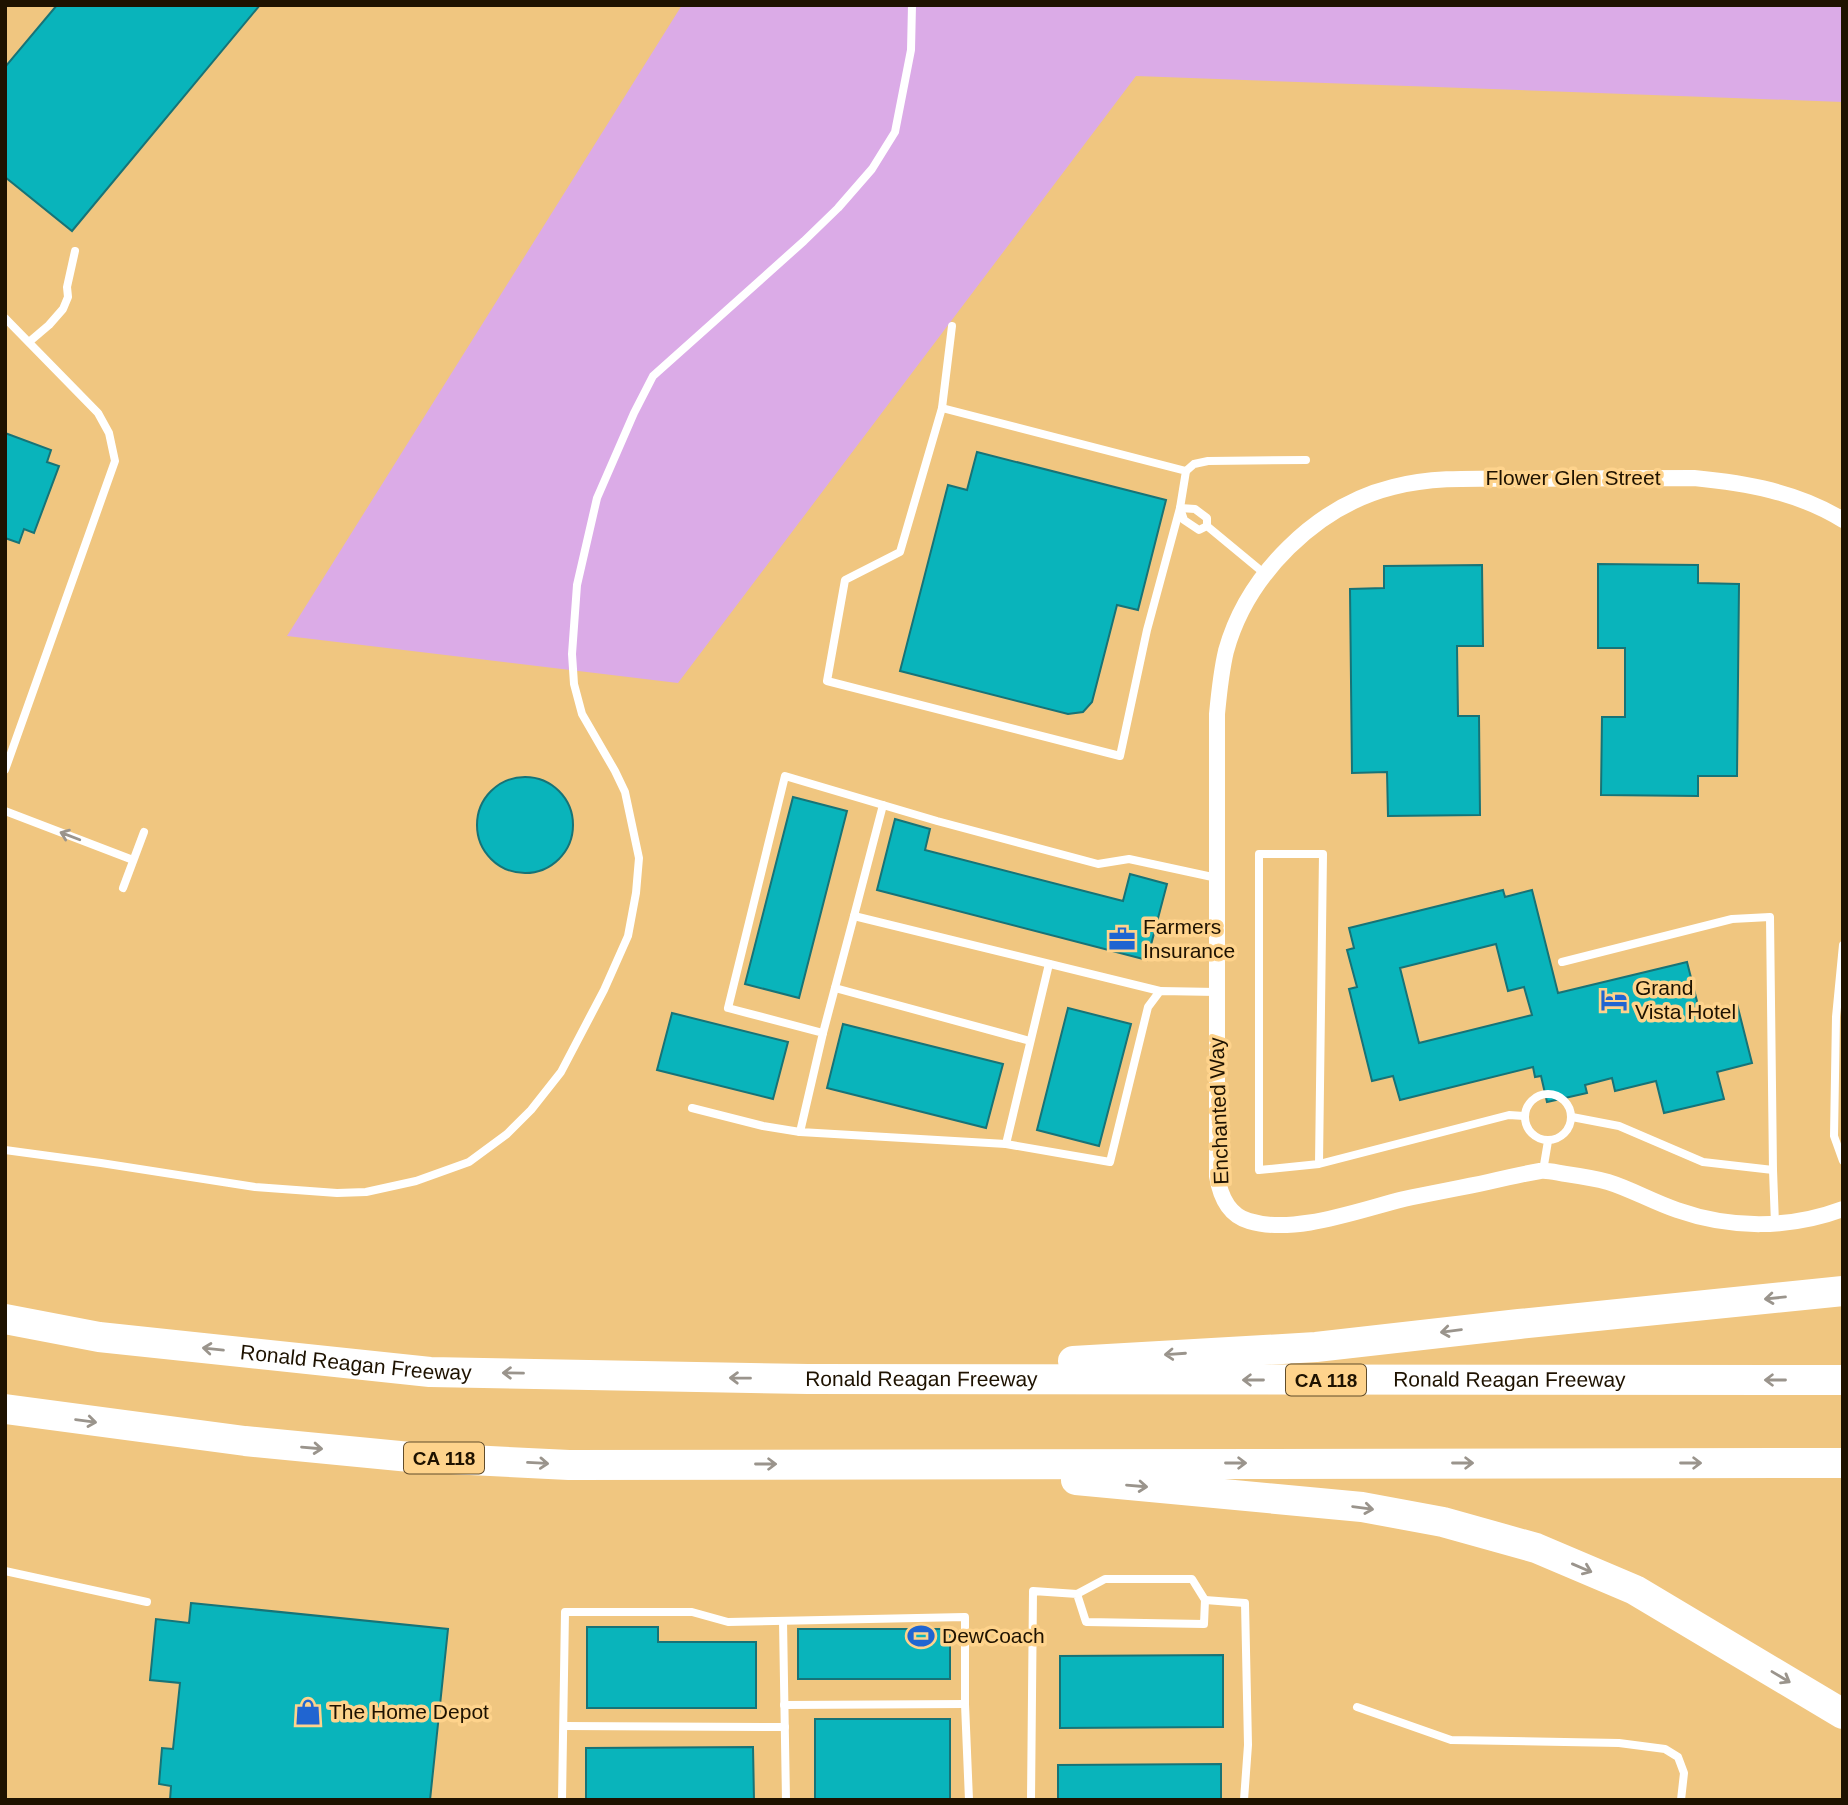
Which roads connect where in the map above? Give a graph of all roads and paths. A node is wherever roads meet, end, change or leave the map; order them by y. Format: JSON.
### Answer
{"nodes":[{"id":1,"x":912,"y":5,"type":"edge"},
{"id":2,"x":75,"y":251,"type":"dead end"},
{"id":3,"x":5,"y":318,"type":"edge"},
{"id":4,"x":952,"y":327,"type":"dead end"},
{"id":5,"x":29,"y":342,"type":"junction"},
{"id":6,"x":942,"y":408,"type":"junction"},
{"id":7,"x":1306,"y":460,"type":"dead end"},
{"id":8,"x":1186,"y":471,"type":"junction"},
{"id":9,"x":1180,"y":508,"type":"junction"},
{"id":10,"x":1843,"y":520,"type":"edge"},
{"id":11,"x":1207,"y":526,"type":"junction"},
{"id":12,"x":1307,"y":531,"type":"joint"},
{"id":13,"x":1265,"y":574,"type":"junction"},
{"id":14,"x":5,"y":770,"type":"edge"},
{"id":15,"x":883,"y":805,"type":"junction"},
{"id":16,"x":5,"y":811,"type":"edge"},
{"id":17,"x":144,"y":832,"type":"dead end"},
{"id":18,"x":133,"y":860,"type":"junction"},
{"id":19,"x":1217,"y":878,"type":"junction"},
{"id":20,"x":123,"y":888,"type":"dead end"},
{"id":21,"x":854,"y":916,"type":"junction"},
{"id":22,"x":1843,"y":945,"type":"edge"},
{"id":23,"x":1562,"y":962,"type":"dead end"},
{"id":24,"x":1049,"y":964,"type":"junction"},
{"id":25,"x":835,"y":988,"type":"junction"},
{"id":26,"x":1160,"y":991,"type":"junction"},
{"id":27,"x":1217,"y":992,"type":"junction"},
{"id":28,"x":823,"y":1034,"type":"junction"},
{"id":29,"x":1030,"y":1041,"type":"junction"},
{"id":30,"x":691,"y":1108,"type":"dead end"},
{"id":31,"x":1524,"y":1116,"type":"junction"},
{"id":32,"x":1572,"y":1117,"type":"junction"},
{"id":33,"x":1843,"y":1130,"type":"edge"},
{"id":34,"x":800,"y":1132,"type":"junction"},
{"id":35,"x":1834,"y":1136,"type":"junction"},
{"id":36,"x":1548,"y":1141,"type":"junction"},
{"id":37,"x":1006,"y":1144,"type":"junction"},
{"id":38,"x":5,"y":1150,"type":"edge"},
{"id":39,"x":1843,"y":1161,"type":"edge"},
{"id":40,"x":1319,"y":1164,"type":"junction"},
{"id":41,"x":1773,"y":1170,"type":"junction"},
{"id":42,"x":1543,"y":1171,"type":"junction"},
{"id":43,"x":1843,"y":1209,"type":"edge"},
{"id":44,"x":1775,"y":1224,"type":"junction"},
{"id":45,"x":1843,"y":1291,"type":"edge"},
{"id":46,"x":5,"y":1319,"type":"edge"},
{"id":47,"x":808,"y":1379,"type":"junction"},
{"id":48,"x":1843,"y":1380,"type":"edge"},
{"id":49,"x":10,"y":1411,"type":"edge"},
{"id":50,"x":873,"y":1463,"type":"junction"},
{"id":51,"x":1843,"y":1463,"type":"edge"},
{"id":52,"x":5,"y":1572,"type":"edge"},
{"id":53,"x":1077,"y":1594,"type":"junction"},
{"id":54,"x":1205,"y":1600,"type":"junction"},
{"id":55,"x":147,"y":1602,"type":"dead end"},
{"id":56,"x":783,"y":1621,"type":"junction"},
{"id":57,"x":785,"y":1704,"type":"junction"},
{"id":58,"x":965,"y":1704,"type":"junction"},
{"id":59,"x":1357,"y":1707,"type":"dead end"},
{"id":60,"x":1843,"y":1714,"type":"edge"},
{"id":61,"x":564,"y":1726,"type":"junction"},
{"id":62,"x":785,"y":1727,"type":"junction"},
{"id":63,"x":562,"y":1800,"type":"edge"},
{"id":64,"x":786,"y":1800,"type":"edge"},
{"id":65,"x":969,"y":1800,"type":"edge"},
{"id":66,"x":1031,"y":1800,"type":"edge"},
{"id":67,"x":1244,"y":1800,"type":"edge"},
{"id":68,"x":1681,"y":1800,"type":"edge"}],
"edges":[{"from":1,"to":38,"type":"lane"},
{"from":2,"to":5,"type":"lane"},
{"from":3,"to":5,"type":"lane"},
{"from":4,"to":6,"type":"lane"},
{"from":5,"to":14,"type":"lane"},
{"from":6,"to":8,"type":"lane"},
{"from":6,"to":9,"type":"lane"},
{"from":7,"to":8,"type":"lane"},
{"from":8,"to":9,"type":"lane"},
{"from":9,"to":11,"type":"lane"},
{"from":9,"to":11,"type":"lane"},
{"from":10,"to":12,"type":"street","name":"Flower Glen Street"},
{"from":11,"to":13,"type":"lane"},
{"from":12,"to":13,"type":"street","name":"Enchanted Way"},
{"from":13,"to":19,"type":"street","name":"Enchanted Way"},
{"from":15,"to":19,"type":"lane"},
{"from":15,"to":21,"type":"lane"},
{"from":15,"to":28,"type":"lane"},
{"from":18,"to":16,"type":"lane","one_way":true},
{"from":17,"to":18,"type":"lane"},
{"from":18,"to":20,"type":"lane"},
{"from":19,"to":27,"type":"street","name":"Enchanted Way"},
{"from":21,"to":24,"type":"lane"},
{"from":21,"to":25,"type":"lane"},
{"from":22,"to":35,"type":"lane"},
{"from":23,"to":41,"type":"lane"},
{"from":24,"to":26,"type":"lane"},
{"from":24,"to":29,"type":"lane"},
{"from":25,"to":28,"type":"lane"},
{"from":25,"to":29,"type":"lane"},
{"from":26,"to":27,"type":"lane"},
{"from":26,"to":37,"type":"lane"},
{"from":27,"to":42,"type":"street","name":"Enchanted Way"},
{"from":28,"to":34,"type":"lane"},
{"from":29,"to":37,"type":"lane"},
{"from":30,"to":34,"type":"lane"},
{"from":31,"to":32,"type":"lane"},
{"from":31,"to":36,"type":"lane"},
{"from":31,"to":40,"type":"lane"},
{"from":32,"to":36,"type":"lane"},
{"from":32,"to":41,"type":"lane"},
{"from":33,"to":35,"type":"lane"},
{"from":34,"to":37,"type":"lane"},
{"from":35,"to":39,"type":"lane"},
{"from":36,"to":42,"type":"lane"},
{"from":40,"to":40,"type":"lane"},
{"from":41,"to":44,"type":"lane"},
{"from":42,"to":44,"type":"street","name":"Enchanted Way"},
{"from":43,"to":44,"type":"street","name":"Enchanted Way"},
{"from":45,"to":47,"type":"highway","one_way":true},
{"from":47,"to":46,"type":"highway","name":"Ronald Reagan Freeway","number":"CA 118","one_way":true},
{"from":48,"to":47,"type":"highway","name":"Ronald Reagan Freeway","number":"CA 118","one_way":true},
{"from":49,"to":50,"type":"highway","number":"CA 118","one_way":true},
{"from":50,"to":51,"type":"highway","number":"CA 118","one_way":true},
{"from":50,"to":60,"type":"highway","one_way":true},
{"from":52,"to":55,"type":"lane"},
{"from":53,"to":54,"type":"lane"},
{"from":53,"to":54,"type":"lane"},
{"from":53,"to":66,"type":"lane"},
{"from":54,"to":67,"type":"lane"},
{"from":56,"to":57,"type":"lane"},
{"from":56,"to":58,"type":"lane"},
{"from":56,"to":61,"type":"lane"},
{"from":57,"to":58,"type":"lane"},
{"from":57,"to":62,"type":"lane"},
{"from":58,"to":65,"type":"lane"},
{"from":59,"to":68,"type":"lane"},
{"from":61,"to":62,"type":"lane"},
{"from":61,"to":63,"type":"lane"},
{"from":62,"to":64,"type":"lane"}]}
